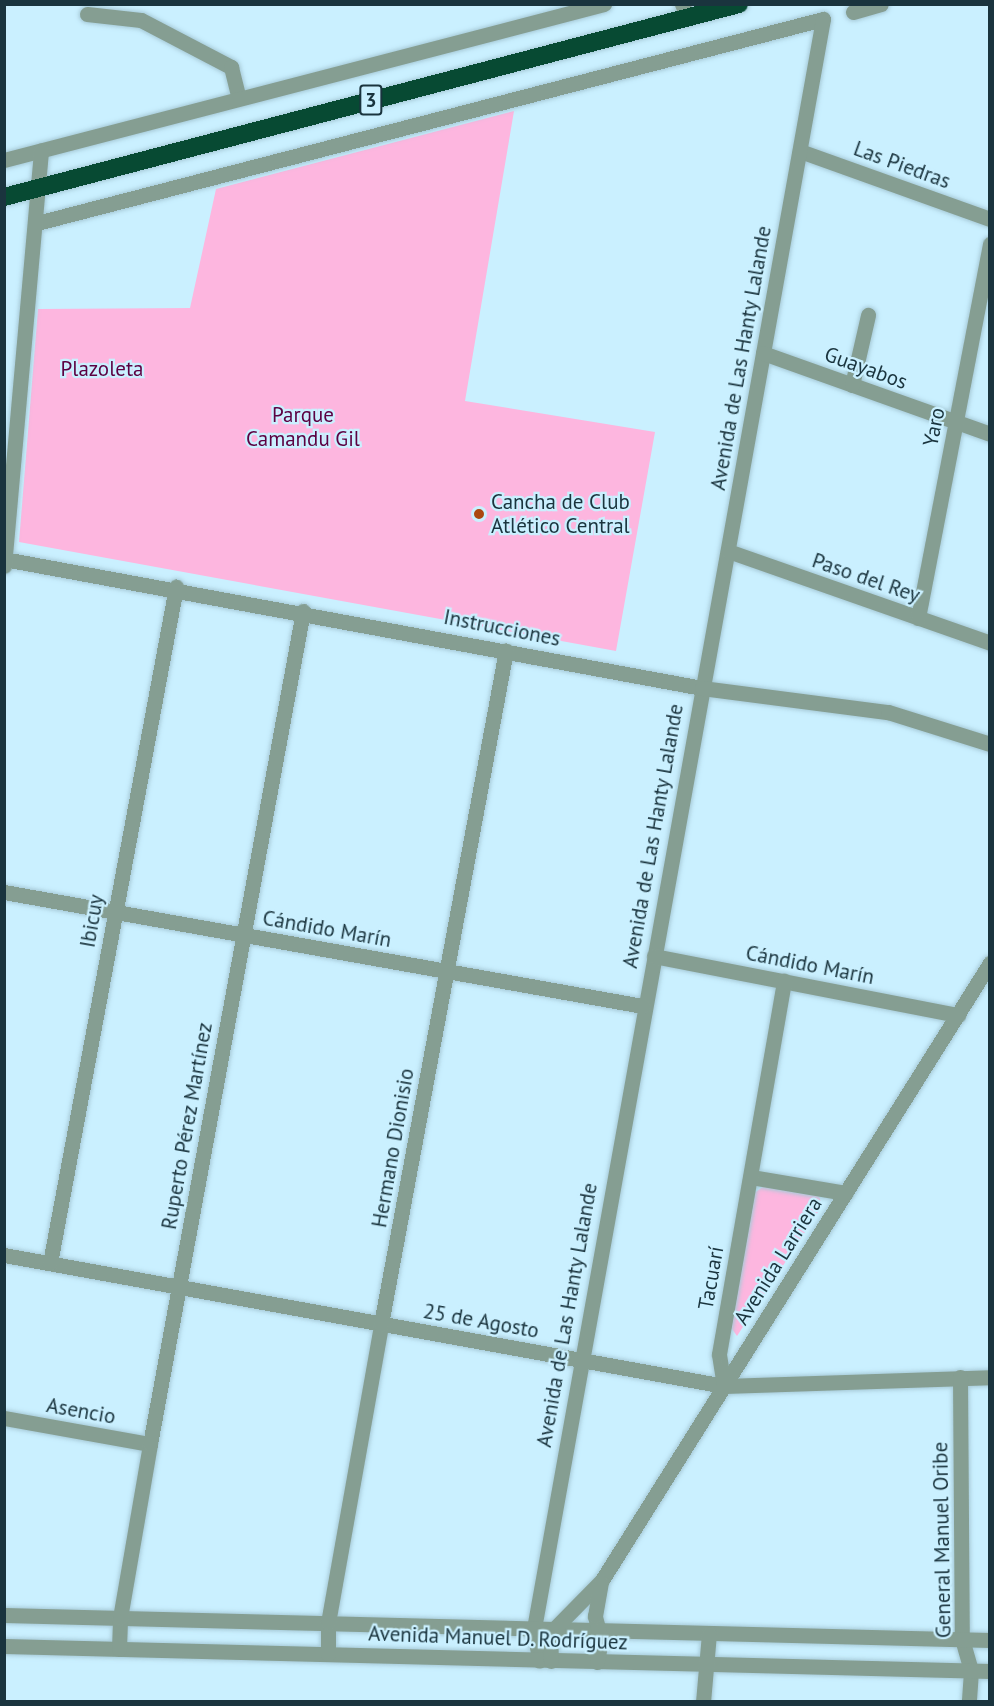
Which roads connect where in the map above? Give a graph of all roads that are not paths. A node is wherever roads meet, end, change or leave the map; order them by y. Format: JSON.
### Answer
{"nodes":[{"id":1,"x":604,"y":4,"type":"edge"},
{"id":2,"x":739,"y":4,"type":"edge"},
{"id":3,"x":881,"y":4,"type":"edge"},
{"id":4,"x":685,"y":11,"type":"edge"},
{"id":5,"x":853,"y":12,"type":"dead end"},
{"id":6,"x":87,"y":14,"type":"dead end"},
{"id":7,"x":238,"y":96,"type":"junction"},
{"id":8,"x":41,"y":151,"type":"junction"},
{"id":9,"x":800,"y":152,"type":"junction"},
{"id":10,"x":4,"y":160,"type":"edge"},
{"id":11,"x":39,"y":189,"type":"junction"},
{"id":12,"x":4,"y":197,"type":"edge"},
{"id":13,"x":990,"y":219,"type":"edge"},
{"id":14,"x":37,"y":223,"type":"junction"},
{"id":15,"x":990,"y":244,"type":"edge"},
{"id":16,"x":868,"y":315,"type":"dead end"},
{"id":17,"x":763,"y":353,"type":"junction"},
{"id":18,"x":852,"y":385,"type":"junction"},
{"id":19,"x":957,"y":422,"type":"junction"},
{"id":20,"x":990,"y":434,"type":"edge"},
{"id":21,"x":728,"y":551,"type":"junction"},
{"id":22,"x":5,"y":559,"type":"edge"},
{"id":23,"x":4,"y":566,"type":"edge"},
{"id":24,"x":176,"y":586,"type":"junction"},
{"id":25,"x":303,"y":611,"type":"junction"},
{"id":26,"x":918,"y":618,"type":"junction"},
{"id":27,"x":990,"y":643,"type":"edge"},
{"id":28,"x":506,"y":650,"type":"junction"},
{"id":29,"x":702,"y":687,"type":"junction"},
{"id":30,"x":990,"y":744,"type":"edge"},
{"id":31,"x":4,"y":892,"type":"edge"},
{"id":32,"x":115,"y":914,"type":"junction"},
{"id":33,"x":243,"y":936,"type":"junction"},
{"id":34,"x":654,"y":956,"type":"junction"},
{"id":35,"x":990,"y":963,"type":"edge"},
{"id":36,"x":447,"y":971,"type":"junction"},
{"id":37,"x":784,"y":981,"type":"junction"},
{"id":38,"x":982,"y":987,"type":"edge"},
{"id":39,"x":643,"y":1006,"type":"junction"},
{"id":40,"x":958,"y":1015,"type":"junction"},
{"id":41,"x":751,"y":1177,"type":"junction"},
{"id":42,"x":846,"y":1193,"type":"junction"},
{"id":43,"x":4,"y":1255,"type":"edge"},
{"id":44,"x":50,"y":1263,"type":"junction"},
{"id":45,"x":179,"y":1287,"type":"junction"},
{"id":46,"x":381,"y":1324,"type":"junction"},
{"id":47,"x":581,"y":1361,"type":"junction"},
{"id":48,"x":960,"y":1377,"type":"junction"},
{"id":49,"x":990,"y":1377,"type":"edge"},
{"id":50,"x":724,"y":1386,"type":"junction"},
{"id":51,"x":4,"y":1418,"type":"edge"},
{"id":52,"x":150,"y":1444,"type":"junction"},
{"id":53,"x":602,"y":1580,"type":"junction"},
{"id":54,"x":4,"y":1615,"type":"edge"},
{"id":55,"x":120,"y":1618,"type":"junction"},
{"id":56,"x":328,"y":1623,"type":"junction"},
{"id":57,"x":534,"y":1628,"type":"junction"},
{"id":58,"x":554,"y":1629,"type":"junction"},
{"id":59,"x":596,"y":1630,"type":"junction"},
{"id":60,"x":710,"y":1634,"type":"junction"},
{"id":61,"x":962,"y":1639,"type":"junction"},
{"id":62,"x":990,"y":1640,"type":"edge"},
{"id":63,"x":4,"y":1646,"type":"edge"},
{"id":64,"x":119,"y":1649,"type":"junction"},
{"id":65,"x":328,"y":1654,"type":"junction"},
{"id":66,"x":545,"y":1661,"type":"junction"},
{"id":67,"x":597,"y":1662,"type":"junction"},
{"id":68,"x":708,"y":1665,"type":"junction"},
{"id":69,"x":971,"y":1671,"type":"junction"},
{"id":70,"x":990,"y":1671,"type":"edge"},
{"id":71,"x":703,"y":1701,"type":"edge"},
{"id":72,"x":969,"y":1701,"type":"edge"}],
"edges":[{"from":1,"to":7,"type":"street"},
{"from":2,"to":4,"type":"highway","number":"3"},
{"from":3,"to":5,"type":"street"},
{"from":4,"to":11,"type":"highway","number":"3"},
{"from":6,"to":7,"type":"street"},
{"from":7,"to":8,"type":"street"},
{"from":8,"to":10,"type":"street"},
{"from":8,"to":11,"type":"street"},
{"from":9,"to":13,"type":"street","name":"Las Piedras"},
{"from":9,"to":14,"type":"street","name":"Avenida de Las Hanty Lalande"},
{"from":9,"to":17,"type":"street","name":"Avenida de Las Hanty Lalande"},
{"from":11,"to":12,"type":"highway","number":"3"},
{"from":11,"to":14,"type":"street"},
{"from":14,"to":22,"type":"street"},
{"from":15,"to":19,"type":"street","name":"Yaro"},
{"from":16,"to":18,"type":"street"},
{"from":17,"to":18,"type":"street","name":"Guayabos"},
{"from":17,"to":21,"type":"street","name":"Avenida de Las Hanty Lalande"},
{"from":18,"to":19,"type":"street","name":"Guayabos"},
{"from":19,"to":20,"type":"street","name":"Guayabos"},
{"from":19,"to":26,"type":"street","name":"Yaro"},
{"from":21,"to":26,"type":"street","name":"Paso del Rey"},
{"from":21,"to":29,"type":"street","name":"Avenida de Las Hanty Lalande"},
{"from":22,"to":23,"type":"street"},
{"from":22,"to":24,"type":"street","name":"Instrucciones"},
{"from":24,"to":25,"type":"street","name":"Instrucciones"},
{"from":24,"to":32,"type":"street","name":"Ibicuy"},
{"from":25,"to":28,"type":"street","name":"Instrucciones"},
{"from":25,"to":33,"type":"street","name":"Ruperto Pérez Martínez"},
{"from":26,"to":27,"type":"street","name":"Paso del Rey"},
{"from":28,"to":29,"type":"street","name":"Instrucciones"},
{"from":28,"to":36,"type":"street","name":"Hermano Dionisio"},
{"from":29,"to":30,"type":"street","name":"Instrucciones"},
{"from":29,"to":34,"type":"street","name":"Avenida de Las Hanty Lalande"},
{"from":31,"to":32,"type":"street","name":"Cándido Marín"},
{"from":32,"to":33,"type":"street","name":"Cándido Marín"},
{"from":32,"to":44,"type":"street","name":"Ibicuy"},
{"from":33,"to":36,"type":"street","name":"Cándido Marín"},
{"from":33,"to":45,"type":"street","name":"Ruperto Pérez Martínez"},
{"from":34,"to":37,"type":"street","name":"Cándido Marín"},
{"from":34,"to":39,"type":"street","name":"Avenida de Las Hanty Lalande"},
{"from":35,"to":38,"type":"street","name":"Avenida Larriera"},
{"from":36,"to":39,"type":"street","name":"Cándido Marín"},
{"from":36,"to":46,"type":"street","name":"Hermano Dionisio"},
{"from":37,"to":40,"type":"street","name":"Cándido Marín"},
{"from":37,"to":41,"type":"street","name":"Tacuarí"},
{"from":38,"to":40,"type":"street","name":"Avenida Larriera"},
{"from":39,"to":47,"type":"street","name":"Avenida de Las Hanty Lalande"},
{"from":40,"to":42,"type":"street","name":"Avenida Larriera"},
{"from":41,"to":42,"type":"street"},
{"from":41,"to":50,"type":"street","name":"Tacuarí"},
{"from":42,"to":50,"type":"street","name":"Avenida Larriera"},
{"from":43,"to":44,"type":"street","name":"25 de Agosto"},
{"from":44,"to":45,"type":"street","name":"25 de Agosto"},
{"from":45,"to":46,"type":"street","name":"25 de Agosto"},
{"from":45,"to":52,"type":"street","name":"Ruperto Pérez Martínez"},
{"from":46,"to":47,"type":"street","name":"25 de Agosto"},
{"from":46,"to":56,"type":"street","name":"Hermano Dionisio"},
{"from":47,"to":50,"type":"street","name":"25 de Agosto"},
{"from":47,"to":57,"type":"street","name":"Avenida de Las Hanty Lalande"},
{"from":48,"to":49,"type":"street","name":"25 de Agosto"},
{"from":48,"to":50,"type":"street","name":"25 de Agosto"},
{"from":48,"to":61,"type":"street","name":"General Manuel Oribe"},
{"from":50,"to":53,"type":"street","name":"Avenida Larriera"},
{"from":51,"to":52,"type":"street","name":"Asencio"},
{"from":52,"to":55,"type":"street","name":"Ruperto Pérez Martínez"},
{"from":53,"to":58,"type":"street","name":"Avenida Larriera"},
{"from":53,"to":59,"type":"street","name":"Avenida Larriera"},
{"from":54,"to":55,"type":"street","name":"Avenida Manuel D. Rodríguez"},
{"from":55,"to":56,"type":"street","name":"Avenida Manuel D. Rodríguez"},
{"from":55,"to":64,"type":"street","name":"Ruperto Pérez Martínez"},
{"from":56,"to":57,"type":"street","name":"Avenida Manuel D. Rodríguez"},
{"from":56,"to":65,"type":"street","name":"Hermano Dionisio"},
{"from":57,"to":58,"type":"street","name":"Avenida Manuel D. Rodríguez"},
{"from":57,"to":66,"type":"street","name":"Avenida de Las Hanty Lalande"},
{"from":58,"to":59,"type":"street","name":"Avenida Manuel D. Rodríguez"},
{"from":58,"to":66,"type":"street"},
{"from":59,"to":60,"type":"street","name":"Avenida Manuel D. Rodríguez"},
{"from":59,"to":67,"type":"street","name":"Avenida Larriera"},
{"from":60,"to":61,"type":"street","name":"Avenida Manuel D. Rodríguez"},
{"from":60,"to":68,"type":"street"},
{"from":61,"to":62,"type":"street","name":"Avenida Manuel D. Rodríguez"},
{"from":61,"to":69,"type":"street","name":"General Manuel Oribe"},
{"from":63,"to":64,"type":"street","name":"Avenida Manuel D. Rodríguez"},
{"from":64,"to":65,"type":"street","name":"Avenida Manuel D. Rodríguez"},
{"from":65,"to":66,"type":"street","name":"Avenida Manuel D. Rodríguez"},
{"from":66,"to":67,"type":"street","name":"Avenida Manuel D. Rodríguez"},
{"from":67,"to":68,"type":"street","name":"Avenida Manuel D. Rodríguez"},
{"from":68,"to":69,"type":"street","name":"Avenida Manuel D. Rodríguez"},
{"from":68,"to":71,"type":"street"},
{"from":69,"to":70,"type":"street","name":"Avenida Manuel D. Rodríguez"},
{"from":69,"to":72,"type":"street","name":"General Manuel Oribe"}]}
